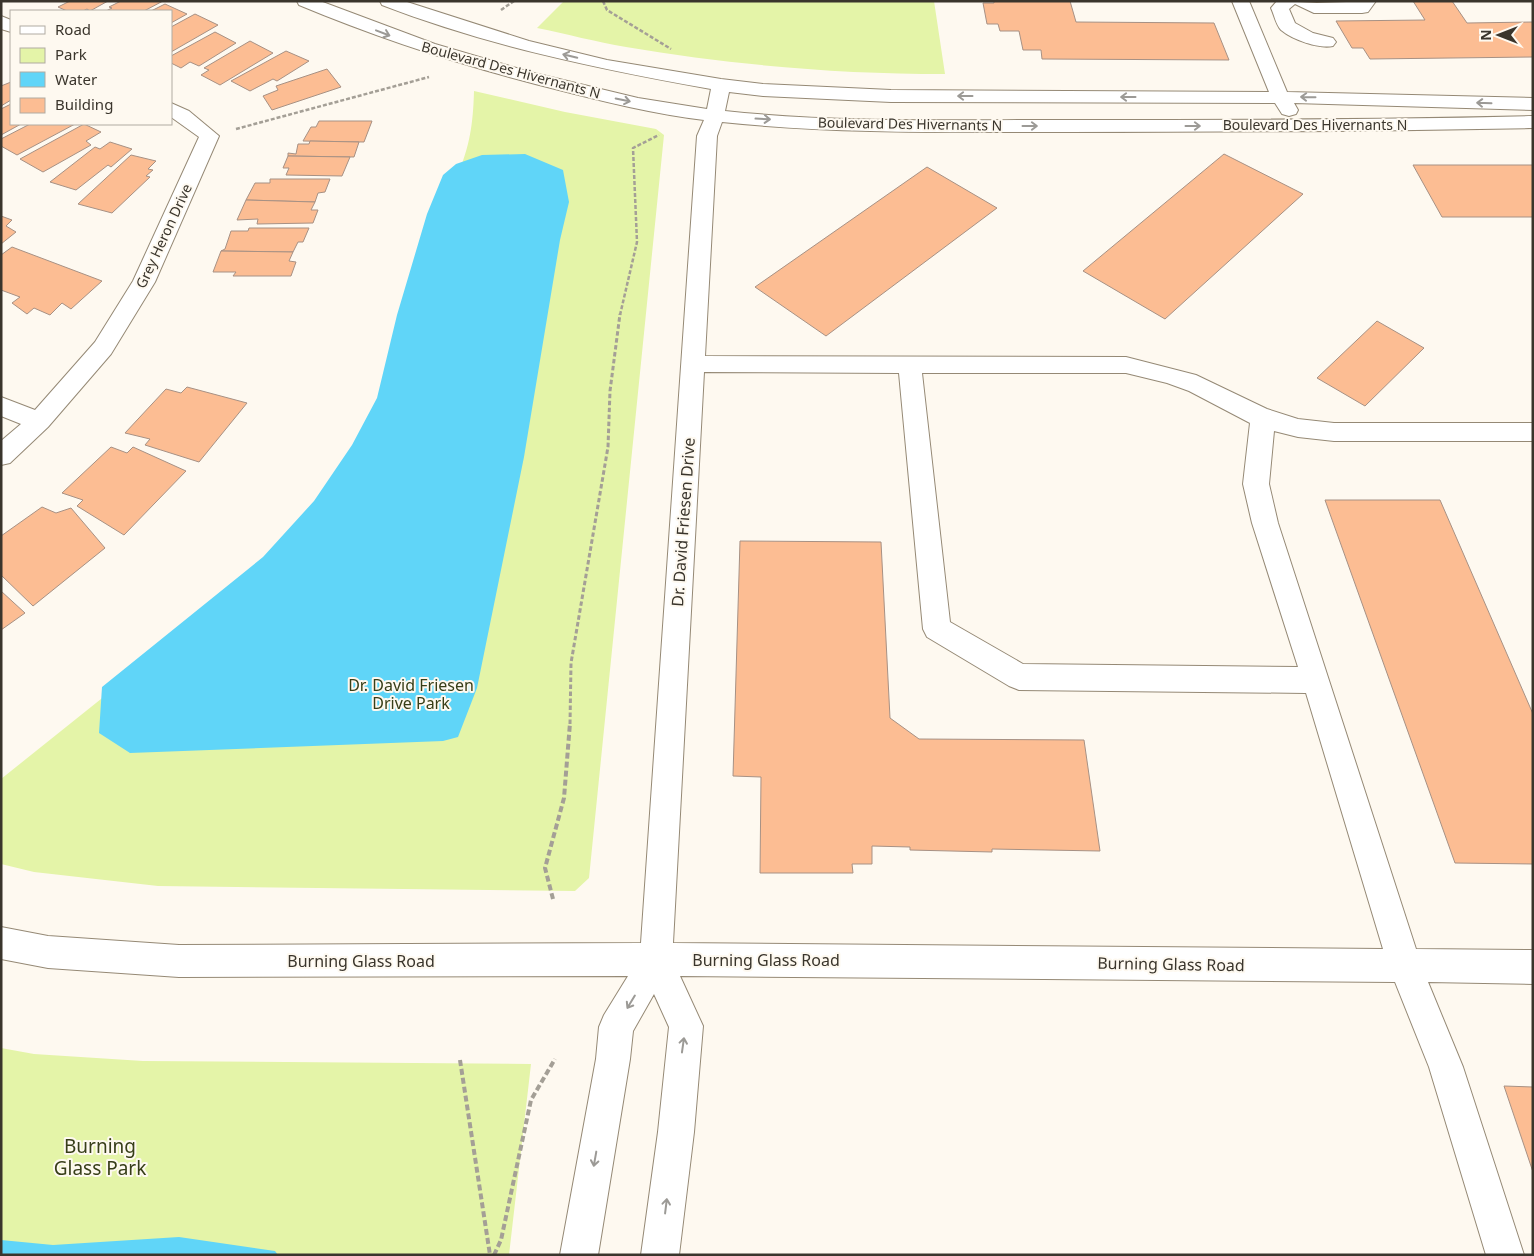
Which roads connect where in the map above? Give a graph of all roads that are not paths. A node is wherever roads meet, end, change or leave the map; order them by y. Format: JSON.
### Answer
{"nodes":[{"id":1,"x":305,"y":1,"type":"edge"},
{"id":2,"x":1240,"y":1,"type":"edge"},
{"id":3,"x":1288,"y":1,"type":"edge"},
{"id":4,"x":1301,"y":1,"type":"edge"},
{"id":5,"x":1368,"y":1,"type":"edge"},
{"id":6,"x":370,"y":8,"type":"edge"},
{"id":7,"x":1326,"y":42,"type":"dead end"},
{"id":8,"x":721,"y":85,"type":"junction"},
{"id":9,"x":1280,"y":97,"type":"junction"},
{"id":10,"x":1533,"y":104,"type":"edge"},
{"id":11,"x":172,"y":109,"type":"edge"},
{"id":12,"x":715,"y":115,"type":"junction"},
{"id":13,"x":1533,"y":122,"type":"edge"},
{"id":14,"x":1300,"y":126,"type":"junction"},
{"id":15,"x":693,"y":364,"type":"junction"},
{"id":16,"x":910,"y":365,"type":"junction"},
{"id":17,"x":1,"y":406,"type":"edge"},
{"id":18,"x":1263,"y":418,"type":"junction"},
{"id":19,"x":39,"y":422,"type":"junction"},
{"id":20,"x":1533,"y":432,"type":"edge"},
{"id":21,"x":1,"y":456,"type":"edge"},
{"id":22,"x":1316,"y":680,"type":"junction"},
{"id":23,"x":1,"y":943,"type":"edge"},
{"id":24,"x":656,"y":960,"type":"junction"},
{"id":25,"x":1406,"y":966,"type":"junction"},
{"id":26,"x":1533,"y":967,"type":"edge"},
{"id":27,"x":579,"y":1255,"type":"edge"},
{"id":28,"x":660,"y":1255,"type":"edge"},
{"id":29,"x":1505,"y":1255,"type":"edge"}],
"edges":[{"from":1,"to":6,"type":"street","name":"Boulevard Des Hivernants N"},
{"from":2,"to":9,"type":"street"},
{"from":3,"to":7,"type":"street"},
{"from":4,"to":5,"type":"street"},
{"from":8,"to":6,"type":"street","name":"Boulevard Des Hivernants N","one_way":true},
{"from":6,"to":12,"type":"street","name":"Boulevard Des Hivernants N","one_way":true},
{"from":9,"to":8,"type":"street","name":"Boulevard Des Hivernants N","one_way":true},
{"from":8,"to":12,"type":"street","name":"Dr. David Friesen Drive"},
{"from":10,"to":9,"type":"street","name":"Boulevard Des Hivernants N","one_way":true},
{"from":9,"to":14,"type":"street"},
{"from":11,"to":19,"type":"street","name":"Grey Heron Drive"},
{"from":12,"to":14,"type":"street","name":"Boulevard Des Hivernants N","one_way":true},
{"from":12,"to":15,"type":"street","name":"Dr. David Friesen Drive"},
{"from":13,"to":14,"type":"street","name":"Boulevard Des Hivernants N"},
{"from":15,"to":16,"type":"street"},
{"from":15,"to":24,"type":"street","name":"Dr. David Friesen Drive"},
{"from":16,"to":18,"type":"street"},
{"from":16,"to":22,"type":"street"},
{"from":17,"to":19,"type":"street"},
{"from":18,"to":20,"type":"street"},
{"from":18,"to":22,"type":"street"},
{"from":19,"to":21,"type":"street","name":"Grey Heron Drive"},
{"from":22,"to":25,"type":"street"},
{"from":23,"to":24,"type":"street","name":"Burning Glass Road"},
{"from":24,"to":25,"type":"street","name":"Burning Glass Road"},
{"from":24,"to":27,"type":"street","one_way":true},
{"from":28,"to":24,"type":"street","one_way":true},
{"from":25,"to":26,"type":"street","name":"Burning Glass Road"},
{"from":25,"to":29,"type":"street"}]}
